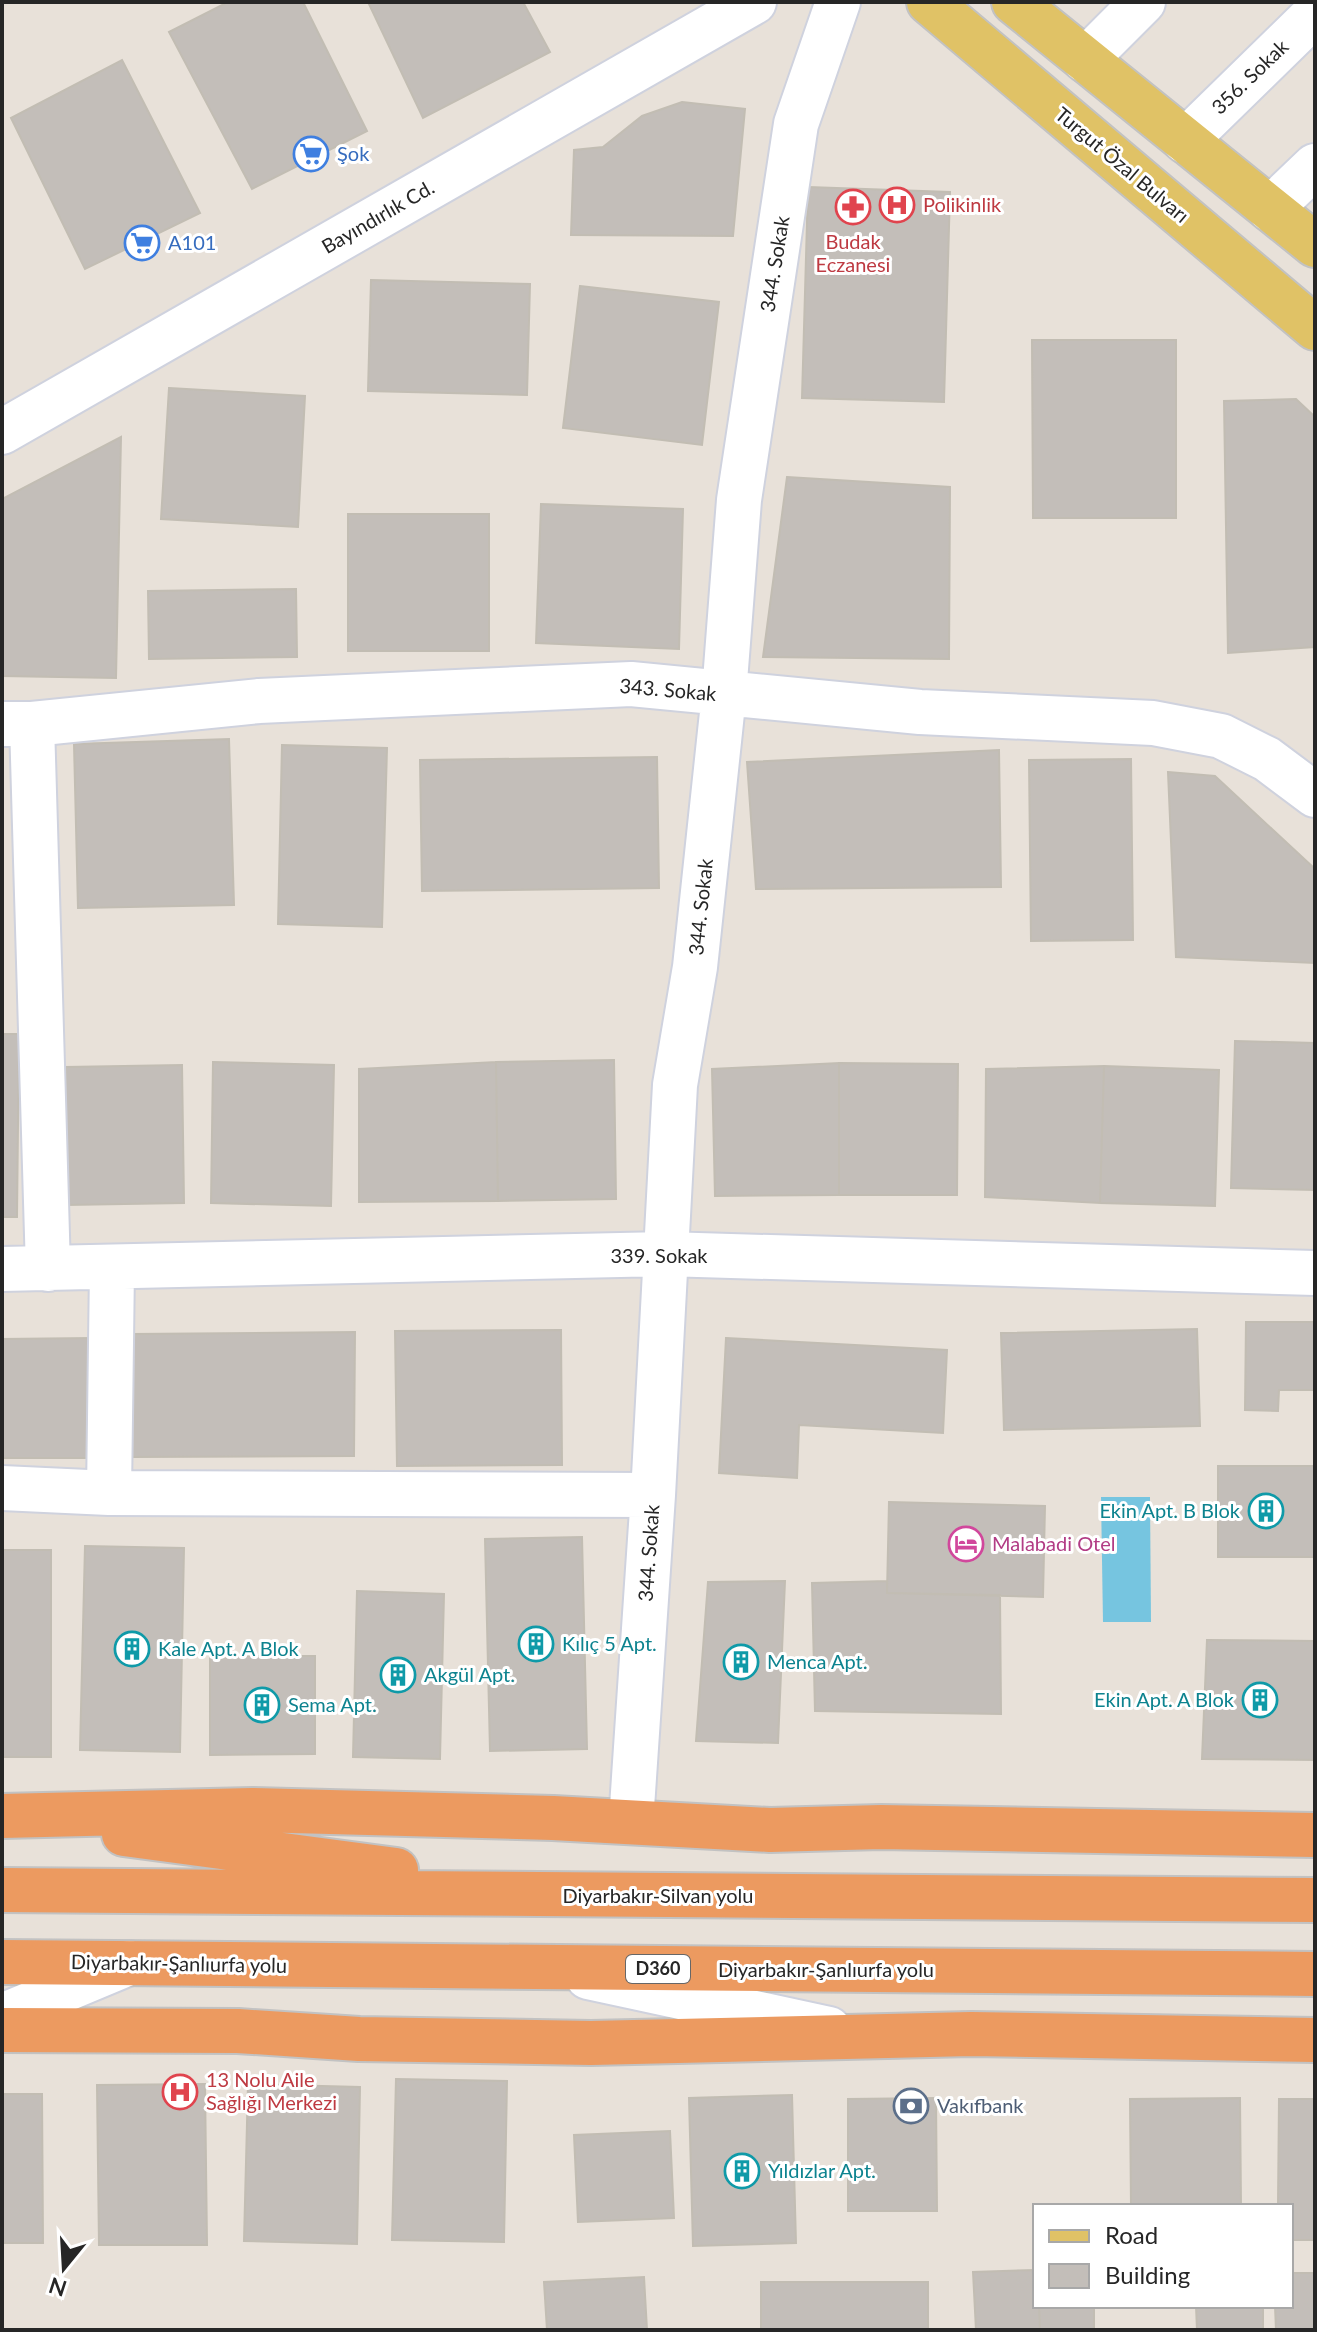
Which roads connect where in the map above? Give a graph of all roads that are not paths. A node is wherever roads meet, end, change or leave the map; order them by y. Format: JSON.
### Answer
{"nodes":[{"id":1,"x":754,"y":2,"type":"edge"},
{"id":2,"x":838,"y":2,"type":"edge"},
{"id":3,"x":929,"y":2,"type":"edge"},
{"id":4,"x":1143,"y":2,"type":"edge"},
{"id":5,"x":1019,"y":3,"type":"edge"},
{"id":6,"x":1315,"y":14,"type":"edge"},
{"id":7,"x":1085,"y":60,"type":"junction"},
{"id":8,"x":1185,"y":141,"type":"junction"},
{"id":9,"x":1315,"y":166,"type":"edge"},
{"id":10,"x":1270,"y":209,"type":"junction"},
{"id":11,"x":1315,"y":245,"type":"edge"},
{"id":12,"x":1315,"y":328,"type":"edge"},
{"id":13,"x":2,"y":432,"type":"edge"},
{"id":14,"x":724,"y":694,"type":"junction"},
{"id":15,"x":17,"y":724,"type":"edge"},
{"id":16,"x":1315,"y":795,"type":"edge"},
{"id":17,"x":665,"y":1254,"type":"junction"},
{"id":18,"x":112,"y":1268,"type":"junction"},
{"id":19,"x":2,"y":1269,"type":"edge"},
{"id":20,"x":48,"y":1269,"type":"junction"},
{"id":21,"x":1315,"y":1273,"type":"edge"},
{"id":22,"x":2,"y":1488,"type":"edge"},
{"id":23,"x":109,"y":1493,"type":"junction"},
{"id":24,"x":653,"y":1495,"type":"junction"},
{"id":25,"x":2,"y":1817,"type":"edge"},
{"id":26,"x":631,"y":1822,"type":"junction"},
{"id":27,"x":1315,"y":1835,"type":"edge"},
{"id":28,"x":2,"y":1890,"type":"edge"},
{"id":29,"x":585,"y":1895,"type":"junction"},
{"id":30,"x":1315,"y":1900,"type":"edge"},
{"id":31,"x":2,"y":1962,"type":"edge"},
{"id":32,"x":129,"y":1963,"type":"junction"},
{"id":33,"x":542,"y":1968,"type":"junction"},
{"id":34,"x":1315,"y":1974,"type":"edge"},
{"id":35,"x":2,"y":2016,"type":"edge"},
{"id":36,"x":2,"y":2030,"type":"edge"},
{"id":37,"x":871,"y":2038,"type":"junction"},
{"id":38,"x":1315,"y":2040,"type":"edge"}],
"edges":[{"from":1,"to":13,"type":"street","name":"Bayındırlık Cd."},
{"from":2,"to":14,"type":"street","name":"344. Sokak"},
{"from":3,"to":12,"type":"main road","name":"Turgut Özal Bulvarı"},
{"from":4,"to":7,"type":"street"},
{"from":5,"to":7,"type":"main road"},
{"from":6,"to":8,"type":"street","name":"356. Sokak"},
{"from":7,"to":8,"type":"main road"},
{"from":8,"to":10,"type":"main road"},
{"from":9,"to":10,"type":"street"},
{"from":10,"to":11,"type":"main road"},
{"from":14,"to":15,"type":"street","name":"343. Sokak"},
{"from":14,"to":16,"type":"street","name":"343. Sokak"},
{"from":14,"to":17,"type":"street","name":"344. Sokak"},
{"from":15,"to":20,"type":"street"},
{"from":17,"to":18,"type":"street","name":"339. Sokak"},
{"from":17,"to":21,"type":"street","name":"339. Sokak"},
{"from":17,"to":24,"type":"street","name":"344. Sokak"},
{"from":18,"to":20,"type":"street","name":"339. Sokak"},
{"from":18,"to":23,"type":"street"},
{"from":19,"to":20,"type":"street","name":"339. Sokak"},
{"from":22,"to":23,"type":"street"},
{"from":23,"to":24,"type":"street"},
{"from":24,"to":26,"type":"street","name":"344. Sokak"},
{"from":25,"to":26,"type":"highway"},
{"from":25,"to":29,"type":"highway"},
{"from":26,"to":27,"type":"highway"},
{"from":28,"to":29,"type":"highway","name":"Diyarbakır-Silvan yolu"},
{"from":29,"to":30,"type":"highway","name":"Diyarbakır-Silvan yolu"},
{"from":31,"to":32,"type":"highway","name":"Diyarbakır-Şanlıurfa yolu","number":"D360"},
{"from":32,"to":33,"type":"highway","name":"Diyarbakır-Şanlıurfa yolu","number":"D360"},
{"from":32,"to":35,"type":"street"},
{"from":33,"to":34,"type":"highway","name":"Diyarbakır-Şanlıurfa yolu","number":"D360"},
{"from":33,"to":37,"type":"street"},
{"from":36,"to":37,"type":"highway"},
{"from":37,"to":38,"type":"highway"}]}
